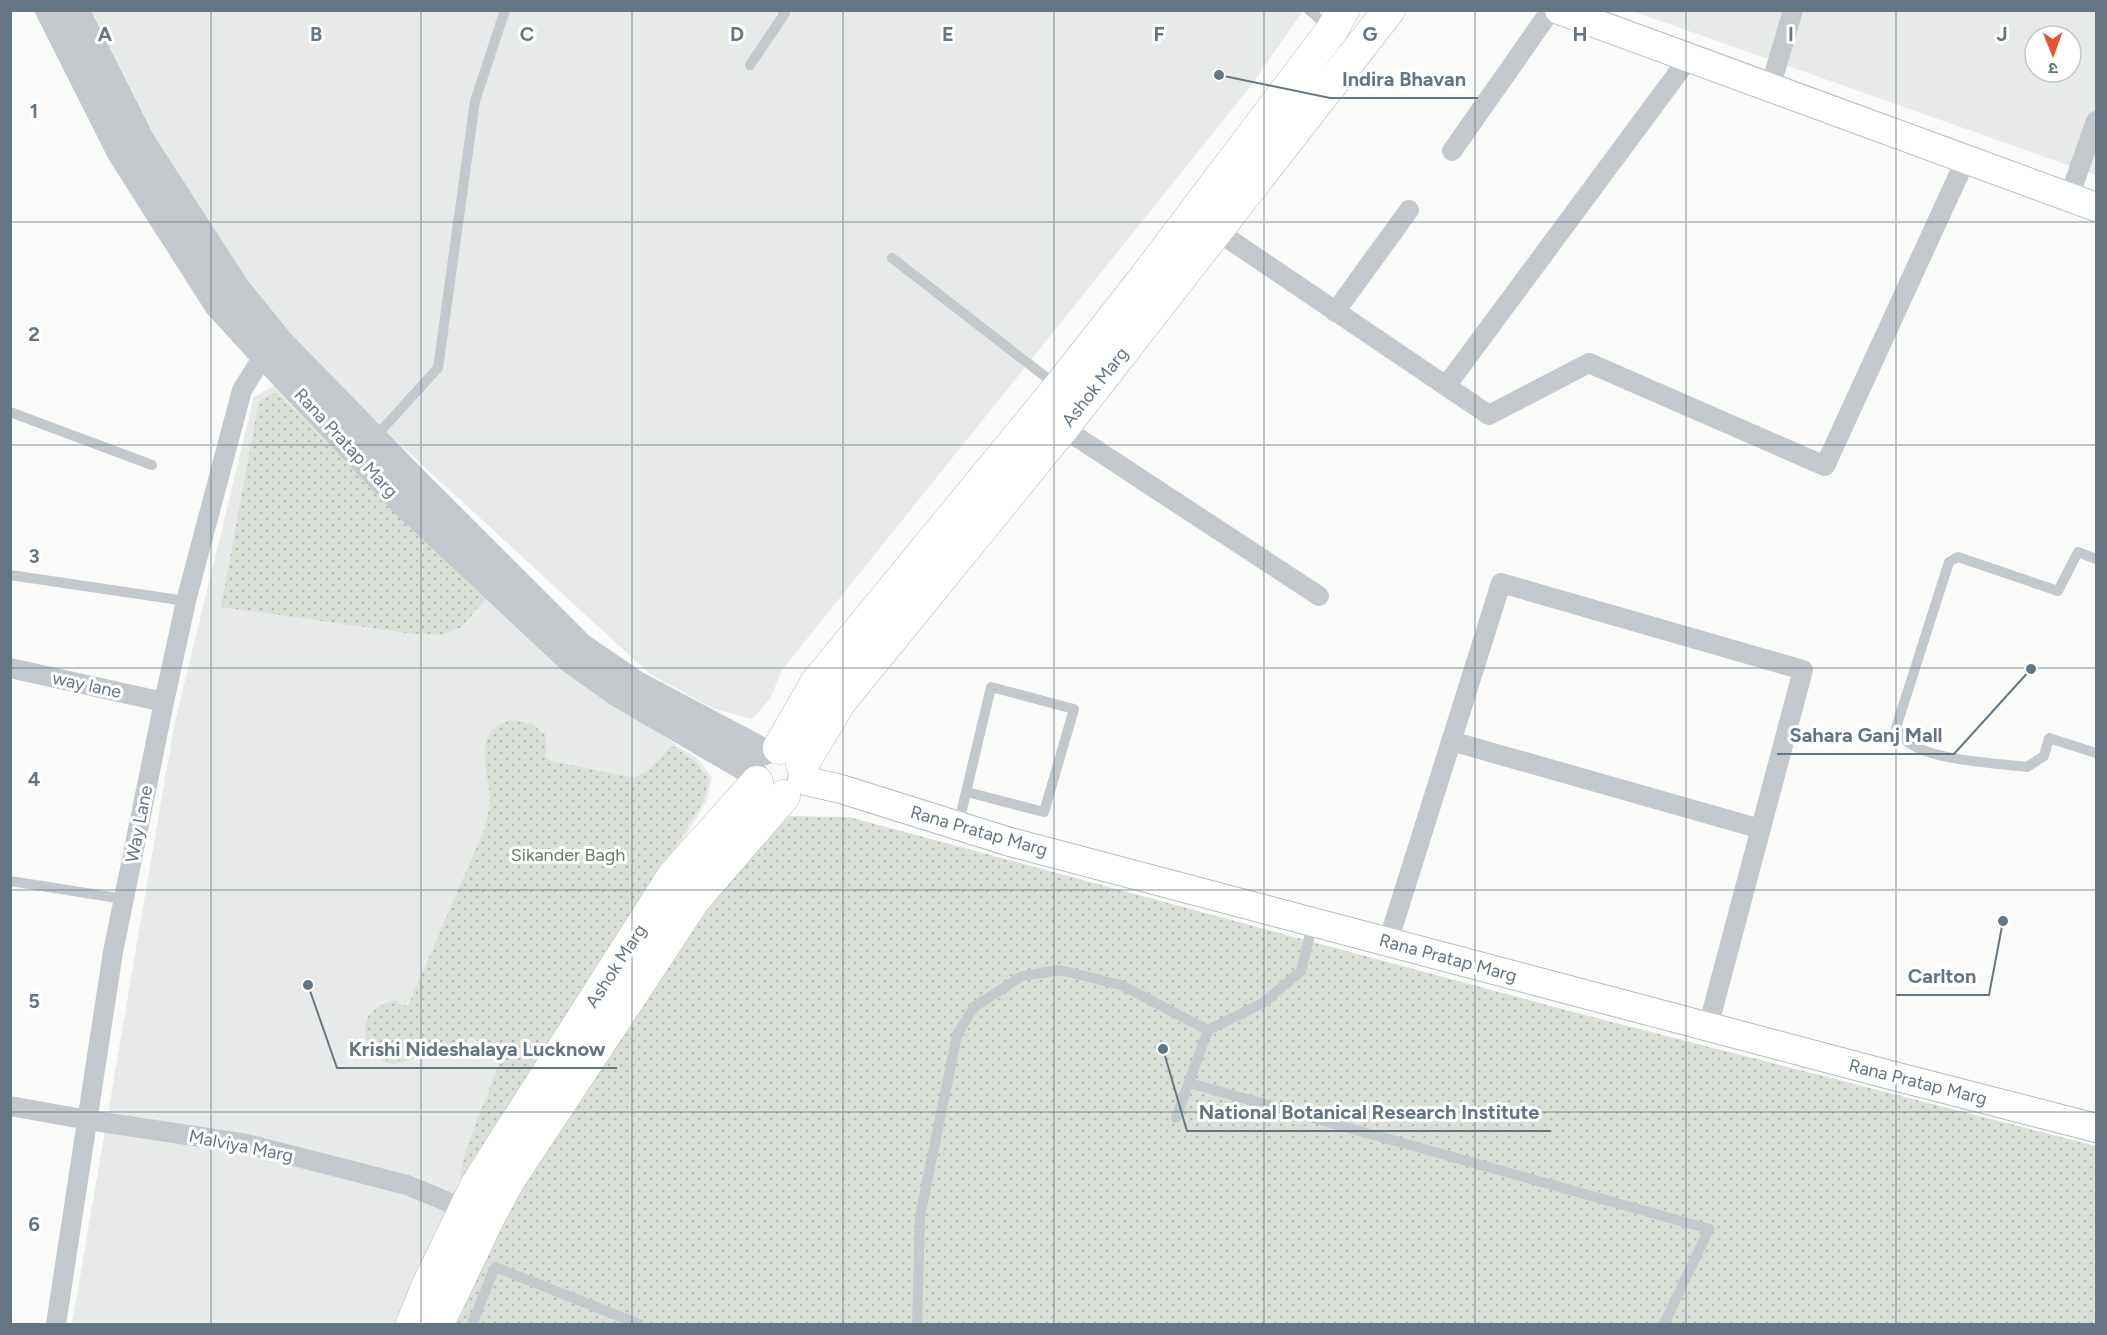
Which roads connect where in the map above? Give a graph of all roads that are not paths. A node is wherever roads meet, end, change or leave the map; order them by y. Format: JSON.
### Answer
{"nodes":[{"id":1,"x":48,"y":10,"type":"edge"},
{"id":2,"x":76,"y":10,"type":"edge"},
{"id":3,"x":505,"y":10,"type":"edge"},
{"id":4,"x":782,"y":10,"type":"edge"},
{"id":5,"x":1389,"y":10,"type":"edge"},
{"id":6,"x":1551,"y":10,"type":"edge"},
{"id":7,"x":1559,"y":10,"type":"edge"},
{"id":8,"x":1793,"y":10,"type":"edge"},
{"id":9,"x":1328,"y":17,"type":"edge"},
{"id":10,"x":1361,"y":49,"type":"junction"},
{"id":11,"x":1689,"y":58,"type":"junction"},
{"id":12,"x":750,"y":65,"type":"dead end"},
{"id":13,"x":1770,"y":88,"type":"junction"},
{"id":14,"x":2097,"y":121,"type":"edge"},
{"id":15,"x":1452,"y":151,"type":"dead end"},
{"id":16,"x":1966,"y":159,"type":"junction"},
{"id":17,"x":2069,"y":197,"type":"junction"},
{"id":18,"x":2097,"y":207,"type":"edge"},
{"id":19,"x":1409,"y":210,"type":"dead end"},
{"id":20,"x":1217,"y":231,"type":"junction"},
{"id":21,"x":892,"y":258,"type":"dead end"},
{"id":22,"x":1335,"y":312,"type":"junction"},
{"id":23,"x":272,"y":348,"type":"junction"},
{"id":24,"x":1446,"y":386,"type":"junction"},
{"id":25,"x":1059,"y":387,"type":"junction"},
{"id":26,"x":10,"y":412,"type":"edge"},
{"id":27,"x":1063,"y":428,"type":"junction"},
{"id":28,"x":375,"y":437,"type":"junction"},
{"id":29,"x":152,"y":465,"type":"dead end"},
{"id":30,"x":2097,"y":559,"type":"edge"},
{"id":31,"x":10,"y":574,"type":"edge"},
{"id":32,"x":1319,"y":596,"type":"dead end"},
{"id":33,"x":186,"y":601,"type":"junction"},
{"id":34,"x":10,"y":668,"type":"edge"},
{"id":35,"x":164,"y":702,"type":"junction"},
{"id":36,"x":1451,"y":741,"type":"junction"},
{"id":37,"x":2097,"y":753,"type":"edge"},
{"id":38,"x":778,"y":771,"type":"junction"},
{"id":39,"x":967,"y":792,"type":"junction"},
{"id":40,"x":958,"y":826,"type":"junction"},
{"id":41,"x":1761,"y":830,"type":"junction"},
{"id":42,"x":10,"y":881,"type":"edge"},
{"id":43,"x":124,"y":899,"type":"junction"},
{"id":44,"x":1313,"y":922,"type":"junction"},
{"id":45,"x":1388,"y":942,"type":"junction"},
{"id":46,"x":1708,"y":1027,"type":"junction"},
{"id":47,"x":1208,"y":1030,"type":"junction"},
{"id":48,"x":1189,"y":1083,"type":"junction"},
{"id":49,"x":10,"y":1106,"type":"edge"},
{"id":50,"x":1176,"y":1118,"type":"dead end"},
{"id":51,"x":88,"y":1120,"type":"junction"},
{"id":52,"x":2097,"y":1128,"type":"edge"},
{"id":53,"x":465,"y":1209,"type":"junction"},
{"id":54,"x":483,"y":1262,"type":"junction"},
{"id":55,"x":616,"y":1320,"type":"edge"},
{"id":56,"x":56,"y":1324,"type":"edge"},
{"id":57,"x":412,"y":1324,"type":"edge"},
{"id":58,"x":438,"y":1324,"type":"edge"},
{"id":59,"x":472,"y":1324,"type":"edge"},
{"id":60,"x":639,"y":1324,"type":"edge"},
{"id":61,"x":917,"y":1324,"type":"edge"},
{"id":62,"x":1664,"y":1324,"type":"edge"}],
"edges":[{"from":1,"to":23,"type":"street","name":"Rana Pratap Marg"},
{"from":2,"to":23,"type":"street","name":"Rana Pratap Marg"},
{"from":3,"to":28,"type":"lane"},
{"from":4,"to":12,"type":"lane"},
{"from":5,"to":10,"type":"main road","name":"Ashok Marg"},
{"from":6,"to":15,"type":"street"},
{"from":7,"to":11,"type":"main road"},
{"from":8,"to":13,"type":"street"},
{"from":9,"to":10,"type":"lane"},
{"from":9,"to":25,"type":"main road","name":"Ashok Marg"},
{"from":10,"to":20,"type":"main road","name":"Ashok Marg"},
{"from":11,"to":13,"type":"main road"},
{"from":11,"to":24,"type":"street"},
{"from":13,"to":16,"type":"main road"},
{"from":14,"to":17,"type":"street"},
{"from":16,"to":17,"type":"main road"},
{"from":16,"to":24,"type":"street"},
{"from":17,"to":18,"type":"main road"},
{"from":19,"to":22,"type":"street"},
{"from":20,"to":22,"type":"street"},
{"from":20,"to":27,"type":"main road","name":"Ashok Marg"},
{"from":21,"to":25,"type":"lane"},
{"from":22,"to":24,"type":"street"},
{"from":23,"to":28,"type":"street","name":"Rana Pratap Marg"},
{"from":23,"to":33,"type":"street","name":"Way Lane"},
{"from":23,"to":38,"type":"street","name":"Rana Pratap Marg"},
{"from":25,"to":38,"type":"main road","name":"Ashok Marg"},
{"from":26,"to":29,"type":"lane"},
{"from":27,"to":32,"type":"street"},
{"from":27,"to":38,"type":"main road","name":"Ashok Marg"},
{"from":28,"to":38,"type":"street","name":"Rana Pratap Marg"},
{"from":30,"to":37,"type":"lane"},
{"from":31,"to":33,"type":"lane"},
{"from":33,"to":35,"type":"street","name":"Way Lane"},
{"from":34,"to":35,"type":"street","name":"way lane"},
{"from":35,"to":43,"type":"street","name":"Way Lane"},
{"from":36,"to":41,"type":"street"},
{"from":36,"to":41,"type":"street"},
{"from":36,"to":45,"type":"street"},
{"from":38,"to":40,"type":"main road","name":"Rana Pratap Marg"},
{"from":38,"to":53,"type":"main road","name":"Ashok Marg"},
{"from":38,"to":54,"type":"main road","name":"Ashok Marg"},
{"from":39,"to":39,"type":"lane"},
{"from":39,"to":40,"type":"lane"},
{"from":40,"to":44,"type":"main road","name":"Rana Pratap Marg"},
{"from":41,"to":46,"type":"street"},
{"from":42,"to":43,"type":"lane"},
{"from":43,"to":51,"type":"street","name":"Way Lane"},
{"from":44,"to":45,"type":"main road","name":"Rana Pratap Marg"},
{"from":44,"to":47,"type":"lane"},
{"from":45,"to":46,"type":"main road","name":"Rana Pratap Marg"},
{"from":46,"to":52,"type":"main road","name":"Rana Pratap Marg"},
{"from":47,"to":48,"type":"lane"},
{"from":47,"to":61,"type":"lane"},
{"from":48,"to":50,"type":"lane"},
{"from":48,"to":62,"type":"lane"},
{"from":49,"to":51,"type":"street","name":"Malviya Marg"},
{"from":51,"to":53,"type":"street","name":"Malviya Marg"},
{"from":51,"to":56,"type":"street","name":"Way Lane"},
{"from":53,"to":57,"type":"main road","name":"Ashok Marg"},
{"from":54,"to":55,"type":"lane"},
{"from":54,"to":58,"type":"main road","name":"Ashok Marg"},
{"from":54,"to":59,"type":"lane"},
{"from":55,"to":60,"type":"lane"}]}
